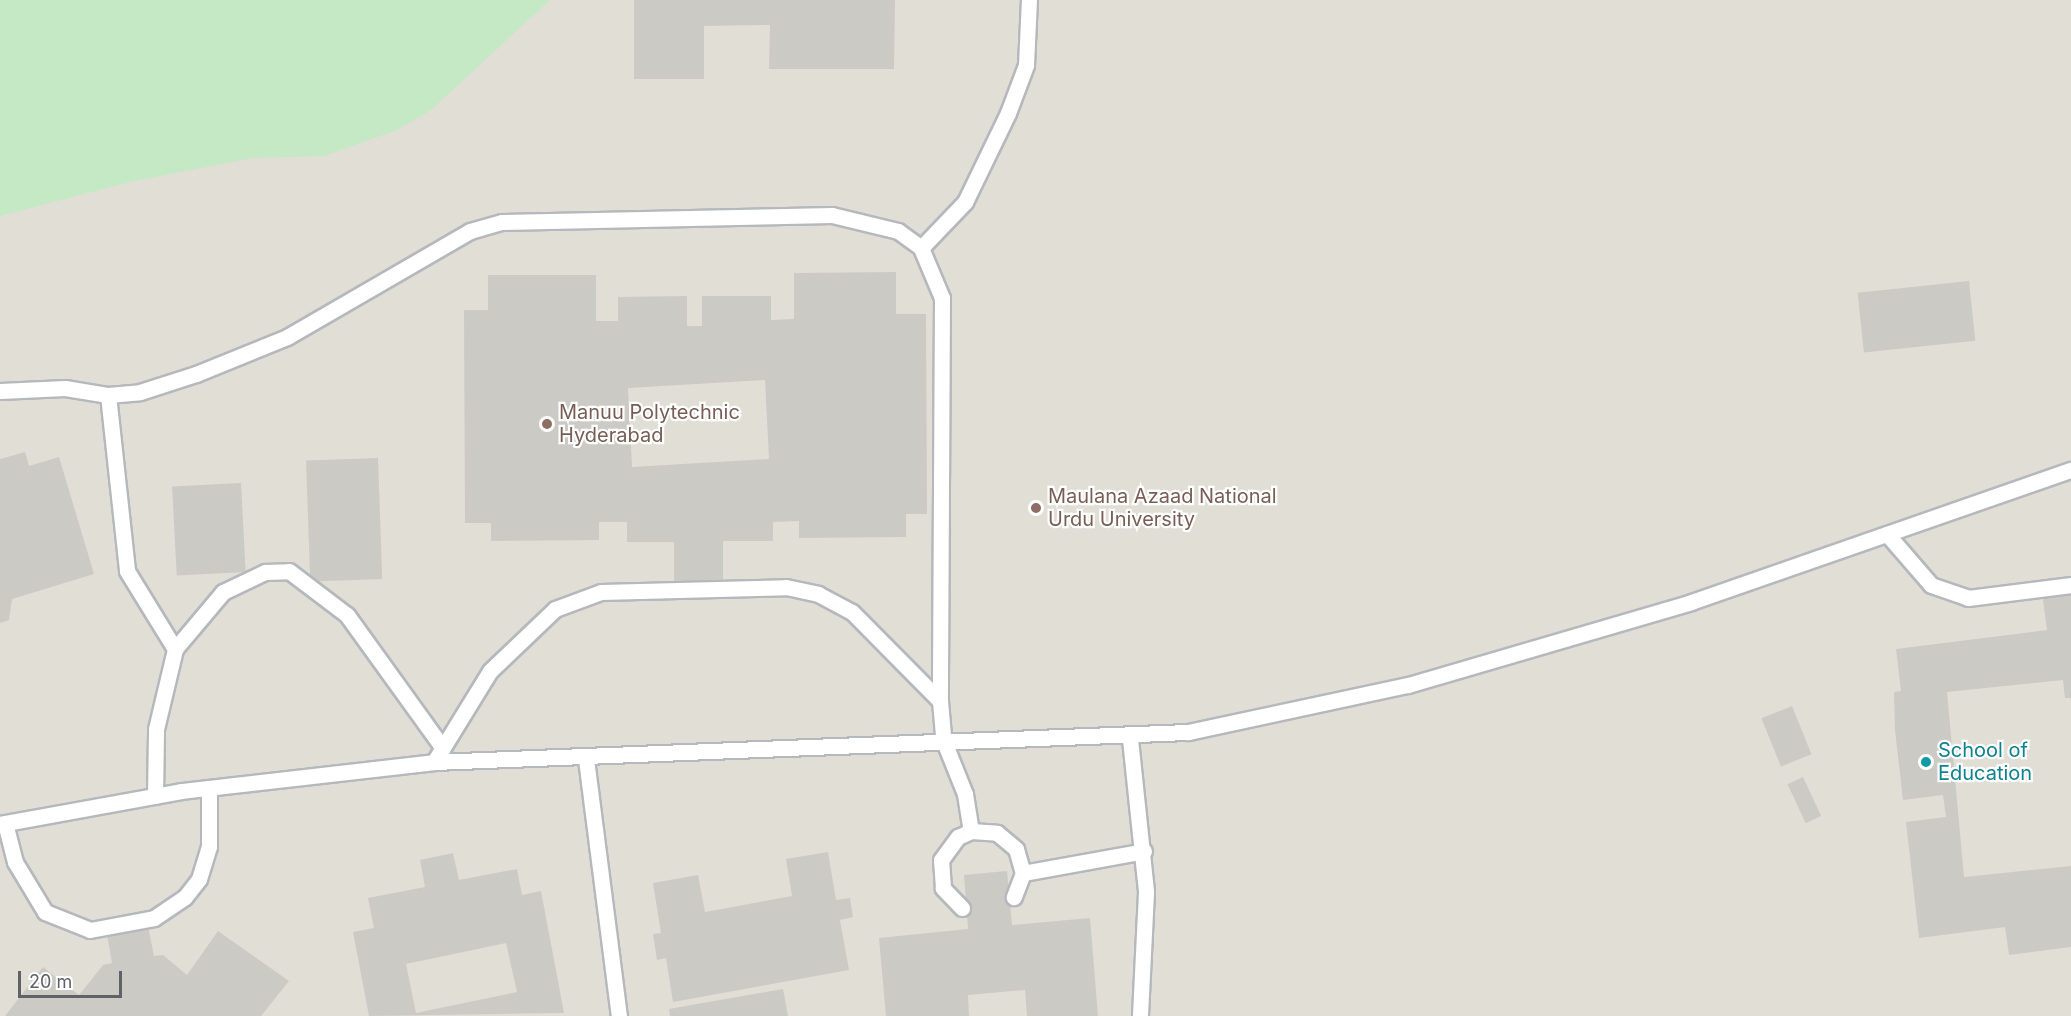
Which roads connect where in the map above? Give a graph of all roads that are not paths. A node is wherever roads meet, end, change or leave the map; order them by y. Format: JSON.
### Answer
{"nodes":[{"id":1,"x":1029,"y":0,"type":"edge"},
{"id":2,"x":921,"y":248,"type":"junction"},
{"id":3,"x":0,"y":391,"type":"edge"},
{"id":4,"x":108,"y":395,"type":"junction"},
{"id":5,"x":2071,"y":470,"type":"edge"},
{"id":6,"x":1887,"y":534,"type":"junction"},
{"id":7,"x":2071,"y":585,"type":"edge"},
{"id":8,"x":176,"y":649,"type":"junction"},
{"id":9,"x":940,"y":701,"type":"junction"},
{"id":10,"x":943,"y":739,"type":"junction"},
{"id":11,"x":1130,"y":739,"type":"junction"},
{"id":12,"x":442,"y":748,"type":"junction"},
{"id":13,"x":586,"y":759,"type":"junction"},
{"id":14,"x":434,"y":762,"type":"junction"},
{"id":15,"x":209,"y":788,"type":"junction"},
{"id":16,"x":155,"y":796,"type":"junction"},
{"id":17,"x":2,"y":823,"type":"edge"},
{"id":18,"x":971,"y":831,"type":"junction"},
{"id":19,"x":1144,"y":851,"type":"junction"},
{"id":20,"x":1023,"y":873,"type":"junction"},
{"id":21,"x":1014,"y":897,"type":"dead end"},
{"id":22,"x":962,"y":908,"type":"dead end"},
{"id":23,"x":619,"y":1016,"type":"edge"},
{"id":24,"x":1140,"y":1016,"type":"edge"}],
"edges":[{"from":1,"to":2,"type":"lane"},
{"from":2,"to":4,"type":"lane"},
{"from":2,"to":9,"type":"lane"},
{"from":3,"to":4,"type":"lane"},
{"from":4,"to":8,"type":"lane"},
{"from":5,"to":6,"type":"lane"},
{"from":6,"to":7,"type":"lane"},
{"from":6,"to":11,"type":"lane"},
{"from":8,"to":12,"type":"lane"},
{"from":8,"to":16,"type":"lane"},
{"from":9,"to":10,"type":"lane"},
{"from":9,"to":12,"type":"lane"},
{"from":10,"to":11,"type":"lane"},
{"from":10,"to":13,"type":"lane"},
{"from":10,"to":18,"type":"lane"},
{"from":11,"to":19,"type":"lane"},
{"from":12,"to":14,"type":"lane"},
{"from":13,"to":14,"type":"lane"},
{"from":13,"to":23,"type":"lane"},
{"from":14,"to":15,"type":"lane"},
{"from":15,"to":16,"type":"lane"},
{"from":15,"to":17,"type":"lane"},
{"from":16,"to":17,"type":"lane"},
{"from":18,"to":20,"type":"lane"},
{"from":18,"to":22,"type":"lane"},
{"from":19,"to":20,"type":"lane"},
{"from":19,"to":24,"type":"lane"},
{"from":20,"to":21,"type":"lane"}]}
